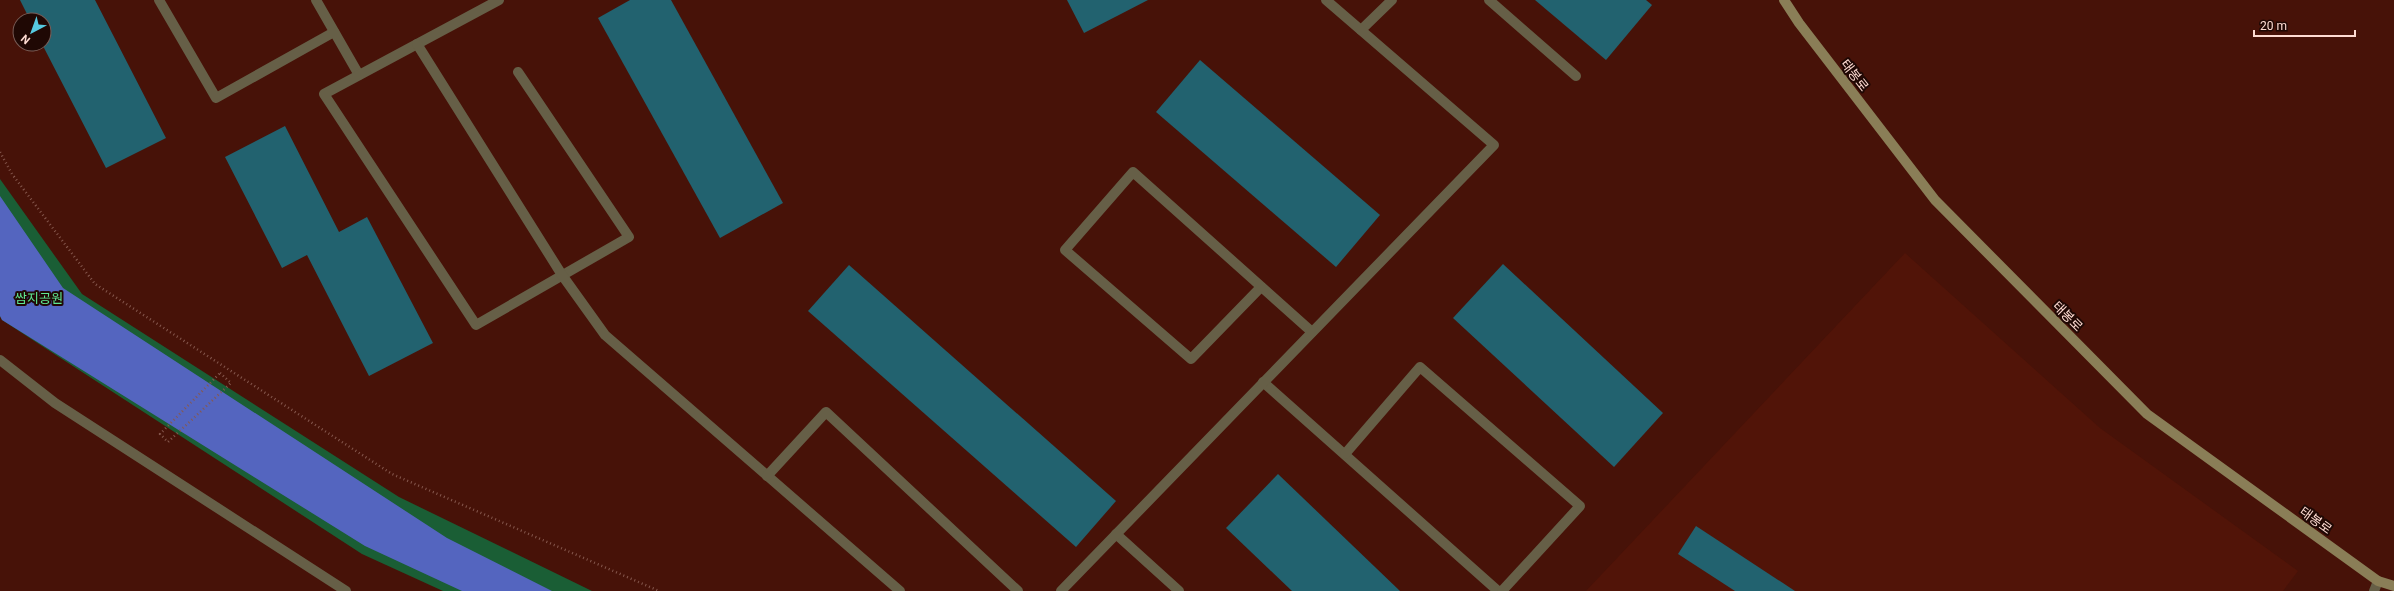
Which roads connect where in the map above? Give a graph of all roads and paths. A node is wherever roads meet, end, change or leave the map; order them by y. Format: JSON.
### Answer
{"nodes":[{"id":1,"x":159,"y":0,"type":"edge"},
{"id":2,"x":316,"y":0,"type":"edge"},
{"id":3,"x":500,"y":0,"type":"edge"},
{"id":4,"x":1326,"y":0,"type":"edge"},
{"id":5,"x":1392,"y":0,"type":"edge"},
{"id":6,"x":1489,"y":0,"type":"edge"},
{"id":7,"x":1784,"y":0,"type":"edge"},
{"id":8,"x":1361,"y":30,"type":"junction"},
{"id":9,"x":334,"y":32,"type":"junction"},
{"id":10,"x":417,"y":44,"type":"junction"},
{"id":11,"x":518,"y":72,"type":"dead end"},
{"id":12,"x":360,"y":75,"type":"junction"},
{"id":13,"x":1576,"y":76,"type":"dead end"},
{"id":14,"x":0,"y":152,"type":"edge"},
{"id":15,"x":562,"y":275,"type":"junction"},
{"id":16,"x":1261,"y":287,"type":"junction"},
{"id":17,"x":1312,"y":332,"type":"junction"},
{"id":18,"x":0,"y":360,"type":"edge"},
{"id":19,"x":1263,"y":382,"type":"junction"},
{"id":20,"x":174,"y":420,"type":"joint"},
{"id":21,"x":1345,"y":454,"type":"junction"},
{"id":22,"x":767,"y":476,"type":"junction"},
{"id":23,"x":1116,"y":534,"type":"junction"},
{"id":24,"x":2378,"y":581,"type":"junction"},
{"id":25,"x":2394,"y":586,"type":"edge"},
{"id":26,"x":346,"y":591,"type":"edge"},
{"id":27,"x":660,"y":591,"type":"edge"},
{"id":28,"x":900,"y":591,"type":"edge"},
{"id":29,"x":1018,"y":591,"type":"edge"},
{"id":30,"x":1061,"y":591,"type":"edge"},
{"id":31,"x":1179,"y":591,"type":"edge"},
{"id":32,"x":1498,"y":591,"type":"edge"},
{"id":33,"x":1502,"y":591,"type":"edge"},
{"id":34,"x":2374,"y":591,"type":"edge"}],
"edges":[{"from":1,"to":9,"type":"street"},
{"from":2,"to":9,"type":"street"},
{"from":3,"to":10,"type":"street"},
{"from":4,"to":8,"type":"street"},
{"from":5,"to":8,"type":"street"},
{"from":6,"to":13,"type":"street"},
{"from":7,"to":24,"type":"main road","name":"태봉로"},
{"from":8,"to":17,"type":"street"},
{"from":9,"to":12,"type":"street"},
{"from":10,"to":12,"type":"street"},
{"from":10,"to":15,"type":"street"},
{"from":11,"to":15,"type":"street"},
{"from":12,"to":15,"type":"street"},
{"from":14,"to":27,"type":"path"},
{"from":15,"to":22,"type":"street"},
{"from":16,"to":16,"type":"street"},
{"from":16,"to":17,"type":"street"},
{"from":17,"to":19,"type":"street"},
{"from":18,"to":26,"type":"street"},
{"from":19,"to":21,"type":"street"},
{"from":19,"to":23,"type":"street"},
{"from":20,"to":20,"type":"path"},
{"from":21,"to":32,"type":"street"},
{"from":21,"to":33,"type":"street"},
{"from":22,"to":28,"type":"street"},
{"from":22,"to":29,"type":"street"},
{"from":23,"to":30,"type":"street"},
{"from":23,"to":31,"type":"street"},
{"from":24,"to":25,"type":"main road","name":"태봉로"},
{"from":24,"to":34,"type":"street"}]}
